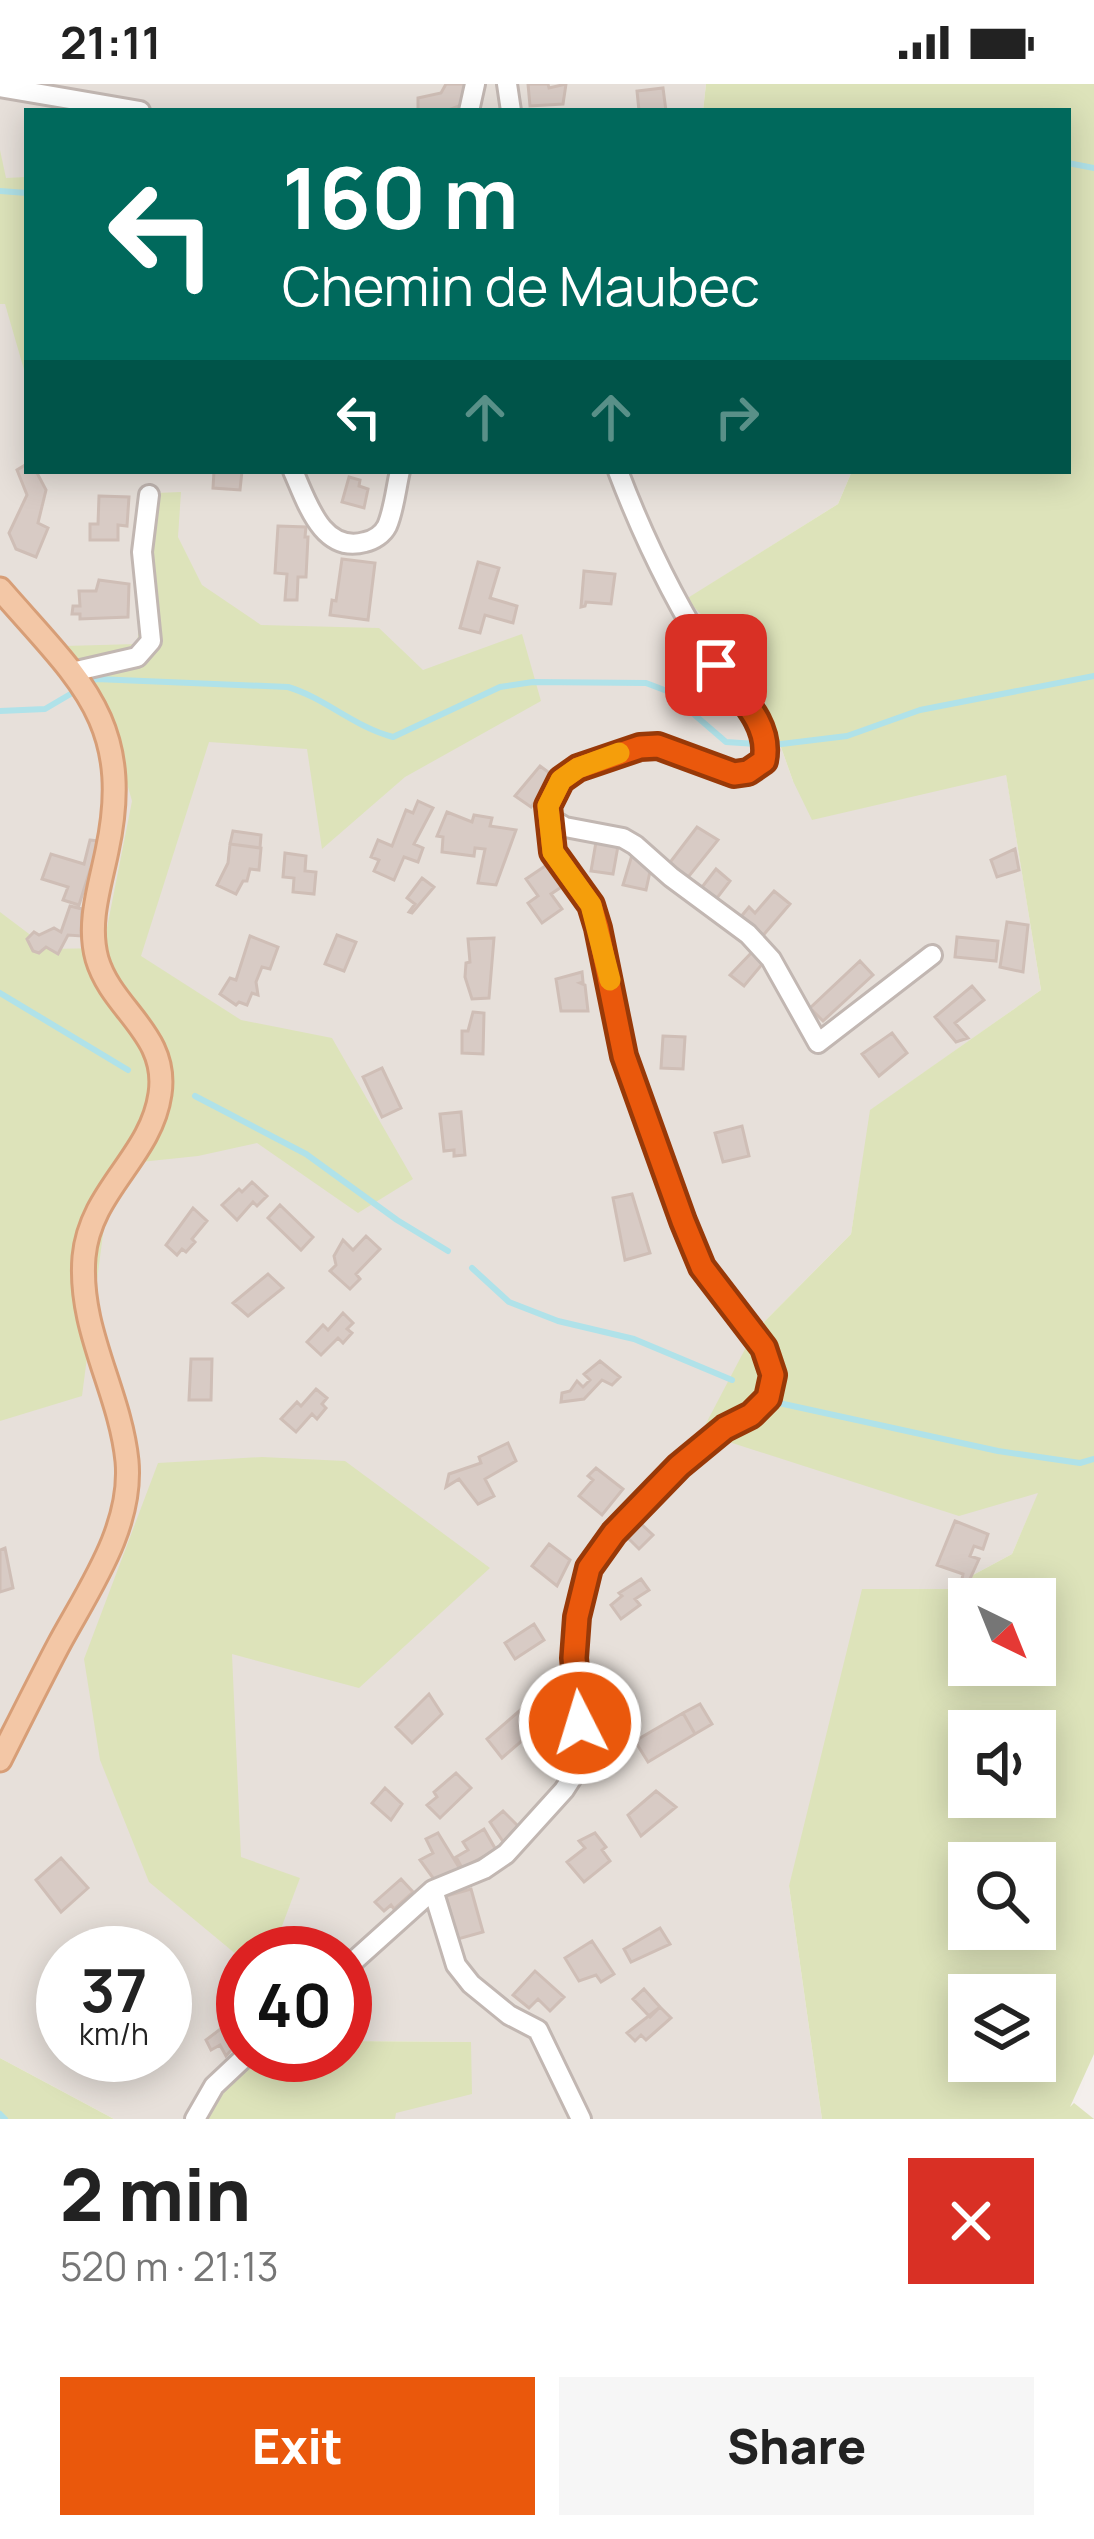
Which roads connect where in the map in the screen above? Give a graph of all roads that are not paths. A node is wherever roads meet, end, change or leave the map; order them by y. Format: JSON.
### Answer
{"nodes":[{"id":1,"x":0,"y":87,"type":"edge"},
{"id":2,"x":122,"y":108,"type":"edge"},
{"id":3,"x":294,"y":474,"type":"edge"},
{"id":4,"x":399,"y":474,"type":"edge"},
{"id":5,"x":619,"y":474,"type":"edge"},
{"id":6,"x":149,"y":495,"type":"dead end"},
{"id":7,"x":0,"y":589,"type":"edge"},
{"id":8,"x":74,"y":675,"type":"junction"},
{"id":9,"x":548,"y":817,"type":"junction"},
{"id":10,"x":932,"y":955,"type":"dead end"},
{"id":11,"x":0,"y":1760,"type":"edge"},
{"id":12,"x":433,"y":1890,"type":"junction"},
{"id":13,"x":372,"y":1945,"type":"edge"},
{"id":14,"x":218,"y":2082,"type":"edge"},
{"id":15,"x":195,"y":2119,"type":"edge"},
{"id":16,"x":581,"y":2119,"type":"edge"}],
"edges":[{"from":1,"to":2,"type":"street"},
{"from":3,"to":4,"type":"street"},
{"from":5,"to":9,"type":"street"},
{"from":6,"to":8,"type":"street"},
{"from":7,"to":8,"type":"main road"},
{"from":8,"to":11,"type":"main road"},
{"from":9,"to":10,"type":"street"},
{"from":9,"to":12,"type":"street"},
{"from":12,"to":13,"type":"street"},
{"from":12,"to":16,"type":"street"},
{"from":14,"to":15,"type":"street"}]}
